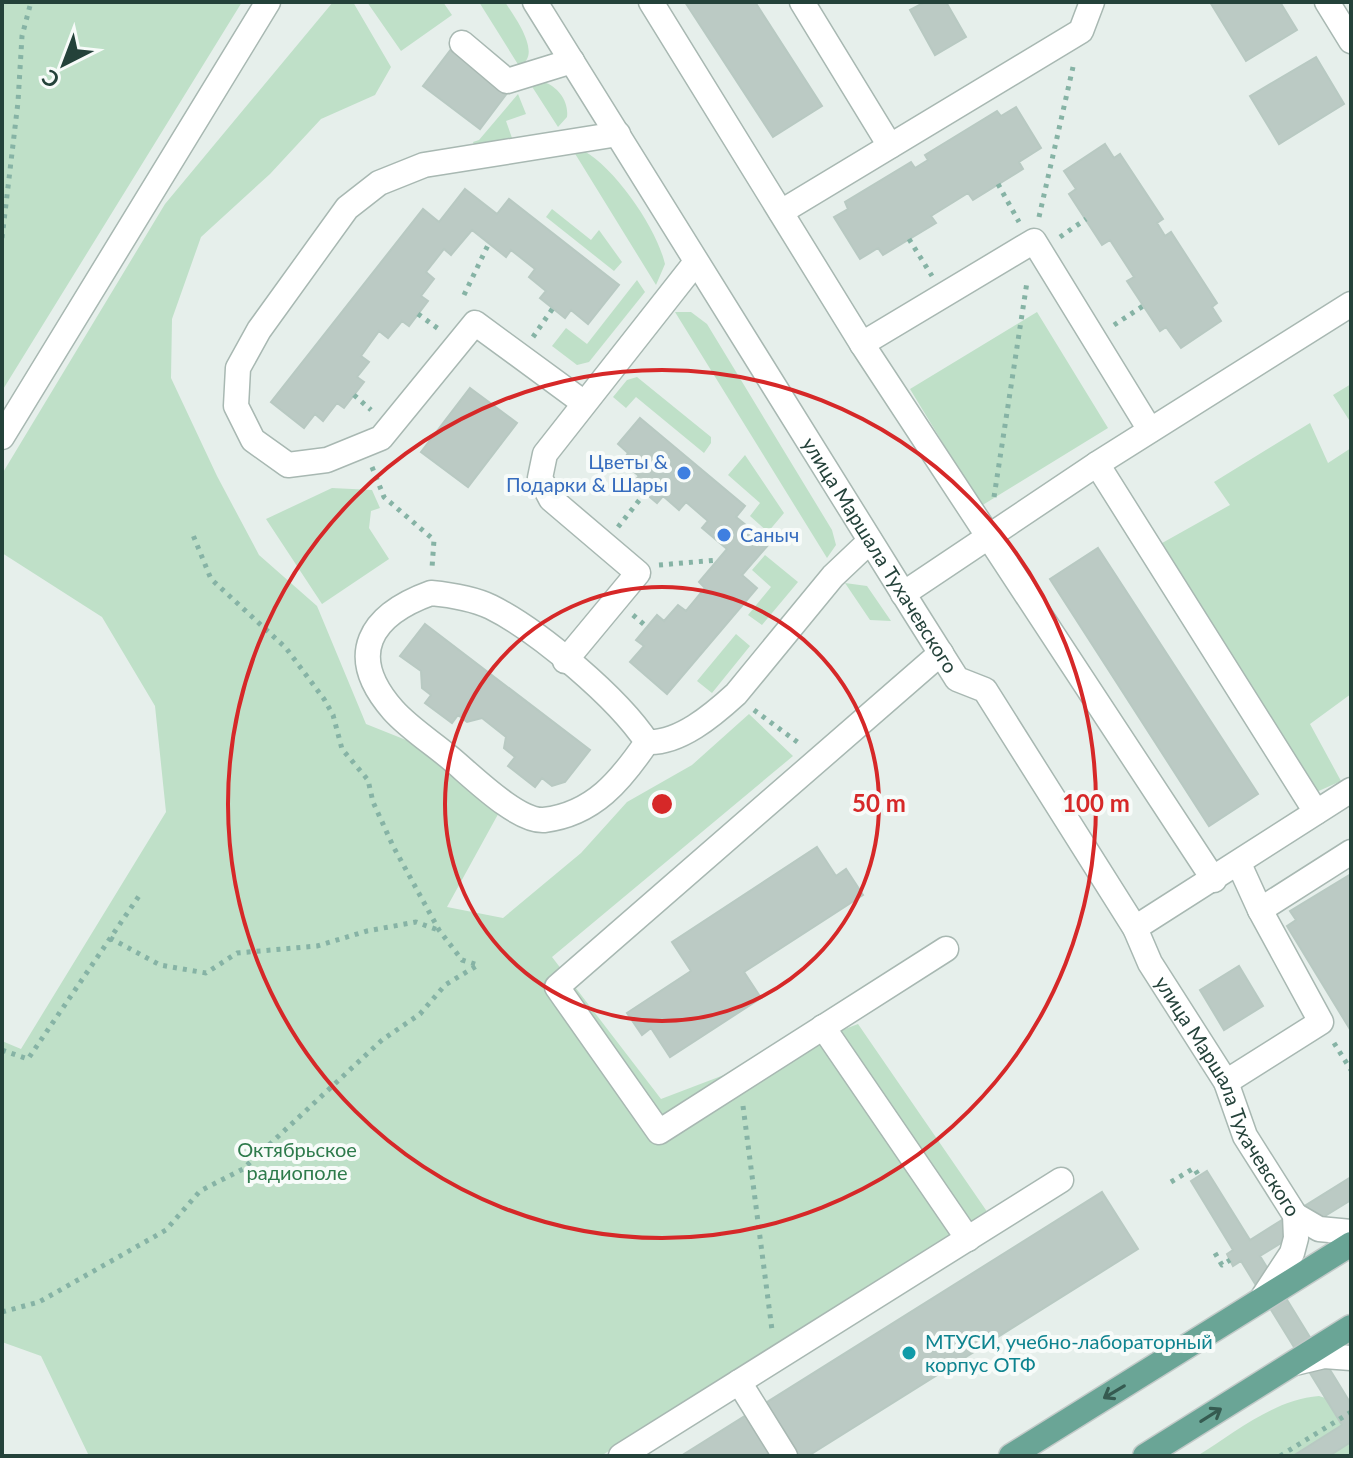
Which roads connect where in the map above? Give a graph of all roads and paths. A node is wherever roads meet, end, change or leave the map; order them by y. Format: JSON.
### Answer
{"nodes":[{"id":1,"x":31,"y":2,"type":"edge"},
{"id":2,"x":268,"y":2,"type":"edge"},
{"id":3,"x":535,"y":2,"type":"edge"},
{"id":4,"x":651,"y":2,"type":"edge"},
{"id":5,"x":802,"y":2,"type":"edge"},
{"id":6,"x":1092,"y":2,"type":"edge"},
{"id":7,"x":1327,"y":2,"type":"edge"},
{"id":8,"x":1351,"y":41,"type":"edge"},
{"id":9,"x":462,"y":43,"type":"dead end"},
{"id":10,"x":572,"y":61,"type":"junction"},
{"id":11,"x":618,"y":134,"type":"junction"},
{"id":12,"x":890,"y":146,"type":"junction"},
{"id":13,"x":998,"y":184,"type":"dead end"},
{"id":14,"x":781,"y":212,"type":"junction"},
{"id":15,"x":2,"y":238,"type":"edge"},
{"id":16,"x":909,"y":239,"type":"dead end"},
{"id":17,"x":489,"y":243,"type":"dead end"},
{"id":18,"x":1030,"y":243,"type":"junction"},
{"id":19,"x":696,"y":262,"type":"junction"},
{"id":20,"x":464,"y":295,"type":"junction"},
{"id":21,"x":943,"y":295,"type":"junction"},
{"id":22,"x":474,"y":303,"type":"dead end"},
{"id":23,"x":1351,"y":304,"type":"edge"},
{"id":24,"x":455,"y":306,"type":"dead end"},
{"id":25,"x":446,"y":317,"type":"dead end"},
{"id":26,"x":428,"y":340,"type":"dead end"},
{"id":27,"x":862,"y":344,"type":"junction"},
{"id":28,"x":381,"y":399,"type":"dead end"},
{"id":29,"x":584,"y":403,"type":"junction"},
{"id":30,"x":366,"y":417,"type":"dead end"},
{"id":31,"x":1150,"y":430,"type":"junction"},
{"id":32,"x":2,"y":437,"type":"edge"},
{"id":33,"x":364,"y":445,"type":"junction"},
{"id":34,"x":1097,"y":464,"type":"junction"},
{"id":35,"x":645,"y":493,"type":"dead end"},
{"id":36,"x":193,"y":535,"type":"dead end"},
{"id":37,"x":987,"y":538,"type":"junction"},
{"id":38,"x":870,"y":541,"type":"junction"},
{"id":39,"x":605,"y":545,"type":"junction"},
{"id":40,"x":718,"y":560,"type":"dead end"},
{"id":41,"x":638,"y":573,"type":"junction"},
{"id":42,"x":431,"y":593,"type":"junction"},
{"id":43,"x":903,"y":594,"type":"junction"},
{"id":44,"x":941,"y":653,"type":"junction"},
{"id":45,"x":565,"y":661,"type":"junction"},
{"id":46,"x":736,"y":694,"type":"junction"},
{"id":47,"x":647,"y":742,"type":"junction"},
{"id":48,"x":807,"y":749,"type":"dead end"},
{"id":49,"x":1351,"y":790,"type":"edge"},
{"id":50,"x":1316,"y":812,"type":"junction"},
{"id":51,"x":1351,"y":852,"type":"edge"},
{"id":52,"x":1239,"y":864,"type":"junction"},
{"id":53,"x":1214,"y":880,"type":"junction"},
{"id":54,"x":141,"y":893,"type":"dead end"},
{"id":55,"x":1260,"y":910,"type":"junction"},
{"id":56,"x":1135,"y":928,"type":"junction"},
{"id":57,"x":439,"y":930,"type":"junction"},
{"id":58,"x":110,"y":938,"type":"junction"},
{"id":59,"x":946,"y":949,"type":"dead end"},
{"id":60,"x":823,"y":1027,"type":"junction"},
{"id":61,"x":2,"y":1050,"type":"edge"},
{"id":62,"x":740,"y":1081,"type":"junction"},
{"id":63,"x":1226,"y":1082,"type":"junction"},
{"id":64,"x":1199,"y":1176,"type":"dead end"},
{"id":65,"x":1061,"y":1180,"type":"dead end"},
{"id":66,"x":1171,"y":1182,"type":"dead end"},
{"id":67,"x":1295,"y":1215,"type":"junction"},
{"id":68,"x":1351,"y":1232,"type":"edge"},
{"id":69,"x":968,"y":1239,"type":"junction"},
{"id":70,"x":1351,"y":1244,"type":"edge"},
{"id":71,"x":1215,"y":1253,"type":"dead end"},
{"id":72,"x":1230,"y":1260,"type":"dead end"},
{"id":73,"x":1253,"y":1308,"type":"junction"},
{"id":74,"x":2,"y":1312,"type":"edge"},
{"id":75,"x":1351,"y":1327,"type":"edge"},
{"id":76,"x":1351,"y":1358,"type":"edge"},
{"id":77,"x":776,"y":1359,"type":"junction"},
{"id":78,"x":1292,"y":1364,"type":"junction"},
{"id":79,"x":739,"y":1382,"type":"junction"},
{"id":80,"x":1351,"y":1412,"type":"edge"},
{"id":81,"x":621,"y":1456,"type":"edge"},
{"id":82,"x":785,"y":1456,"type":"edge"},
{"id":83,"x":1011,"y":1456,"type":"edge"},
{"id":84,"x":1145,"y":1456,"type":"edge"},
{"id":85,"x":1280,"y":1456,"type":"edge"}],
"edges":[{"from":1,"to":15,"type":"path"},
{"from":2,"to":32,"type":"street"},
{"from":3,"to":10,"type":"street","name":"улица Маршала Тухачевского"},
{"from":4,"to":14,"type":"street"},
{"from":5,"to":12,"type":"street"},
{"from":6,"to":12,"type":"street"},
{"from":7,"to":8,"type":"street"},
{"from":9,"to":10,"type":"street"},
{"from":10,"to":11,"type":"street","name":"улица Маршала Тухачевского"},
{"from":11,"to":19,"type":"street","name":"улица Маршала Тухачевского"},
{"from":11,"to":33,"type":"street"},
{"from":12,"to":14,"type":"street"},
{"from":13,"to":18,"type":"path"},
{"from":14,"to":27,"type":"street"},
{"from":16,"to":21,"type":"path"},
{"from":17,"to":20,"type":"path"},
{"from":18,"to":21,"type":"street"},
{"from":18,"to":31,"type":"street"},
{"from":19,"to":29,"type":"street"},
{"from":19,"to":38,"type":"street","name":"улица Маршала Тухачевского"},
{"from":20,"to":22,"type":"path"},
{"from":20,"to":24,"type":"path"},
{"from":21,"to":27,"type":"street"},
{"from":23,"to":31,"type":"street"},
{"from":25,"to":26,"type":"path"},
{"from":27,"to":37,"type":"street"},
{"from":28,"to":30,"type":"path"},
{"from":29,"to":33,"type":"street"},
{"from":29,"to":39,"type":"street"},
{"from":31,"to":34,"type":"street"},
{"from":33,"to":42,"type":"path"},
{"from":34,"to":37,"type":"street"},
{"from":34,"to":50,"type":"street"},
{"from":35,"to":39,"type":"path"},
{"from":36,"to":57,"type":"path"},
{"from":37,"to":43,"type":"street"},
{"from":37,"to":53,"type":"street"},
{"from":38,"to":43,"type":"street","name":"улица Маршала Тухачевского"},
{"from":38,"to":46,"type":"street"},
{"from":39,"to":41,"type":"street"},
{"from":40,"to":41,"type":"path"},
{"from":41,"to":45,"type":"street"},
{"from":42,"to":45,"type":"street"},
{"from":42,"to":47,"type":"street"},
{"from":43,"to":44,"type":"street","name":"улица Маршала Тухачевского"},
{"from":44,"to":56,"type":"street","name":"улица Маршала Тухачевского"},
{"from":44,"to":62,"type":"street"},
{"from":45,"to":47,"type":"street"},
{"from":46,"to":47,"type":"street"},
{"from":46,"to":48,"type":"path"},
{"from":49,"to":50,"type":"street"},
{"from":50,"to":52,"type":"street"},
{"from":51,"to":55,"type":"street"},
{"from":52,"to":53,"type":"street"},
{"from":52,"to":55,"type":"street"},
{"from":53,"to":56,"type":"street"},
{"from":54,"to":58,"type":"path"},
{"from":55,"to":63,"type":"street"},
{"from":56,"to":63,"type":"street","name":"улица Маршала Тухачевского"},
{"from":57,"to":58,"type":"path"},
{"from":57,"to":74,"type":"path"},
{"from":58,"to":61,"type":"path"},
{"from":59,"to":60,"type":"street"},
{"from":60,"to":62,"type":"street"},
{"from":60,"to":69,"type":"street"},
{"from":62,"to":77,"type":"path"},
{"from":63,"to":67,"type":"street","name":"улица Маршала Тухачевского"},
{"from":64,"to":66,"type":"path"},
{"from":65,"to":69,"type":"street"},
{"from":67,"to":68,"type":"street"},
{"from":67,"to":73,"type":"street","name":"улица Маршала Тухачевского"},
{"from":69,"to":77,"type":"street"},
{"from":70,"to":73,"type":"main road"},
{"from":71,"to":72,"type":"path"},
{"from":73,"to":83,"type":"main road","one_way":true},
{"from":75,"to":78,"type":"main road"},
{"from":76,"to":78,"type":"street"},
{"from":77,"to":79,"type":"street"},
{"from":84,"to":78,"type":"main road","one_way":true},
{"from":79,"to":81,"type":"street"},
{"from":79,"to":82,"type":"street"},
{"from":80,"to":85,"type":"path"}]}
